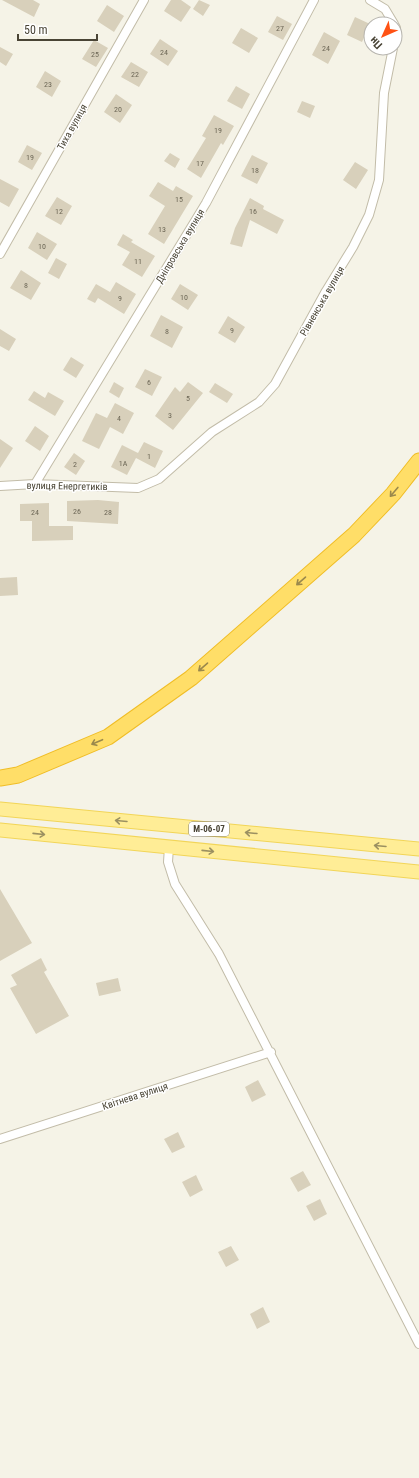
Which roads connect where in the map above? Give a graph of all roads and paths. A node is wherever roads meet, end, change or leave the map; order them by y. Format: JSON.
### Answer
{"nodes":[{"id":1,"x":144,"y":0,"type":"edge"},
{"id":2,"x":314,"y":0,"type":"edge"},
{"id":3,"x":370,"y":0,"type":"edge"},
{"id":4,"x":389,"y":16,"type":"edge"},
{"id":5,"x":392,"y":56,"type":"edge"},
{"id":6,"x":0,"y":254,"type":"edge"},
{"id":7,"x":419,"y":461,"type":"edge"},
{"id":8,"x":35,"y":484,"type":"junction"},
{"id":9,"x":0,"y":486,"type":"edge"},
{"id":10,"x":136,"y":488,"type":"joint"},
{"id":11,"x":0,"y":778,"type":"edge"},
{"id":12,"x":0,"y":809,"type":"edge"},
{"id":13,"x":0,"y":830,"type":"edge"},
{"id":14,"x":169,"y":847,"type":"junction"},
{"id":15,"x":419,"y":849,"type":"edge"},
{"id":16,"x":419,"y":872,"type":"edge"},
{"id":17,"x":271,"y":1052,"type":"junction"},
{"id":18,"x":0,"y":1139,"type":"edge"},
{"id":19,"x":419,"y":1344,"type":"edge"}],
"edges":[{"from":1,"to":6,"type":"street","name":"Тиха вулиця"},
{"from":2,"to":8,"type":"street","name":"Дніпровська вулиця"},
{"from":3,"to":4,"type":"street"},
{"from":5,"to":10,"type":"street","name":"Рівненська вулиця"},
{"from":7,"to":11,"type":"highway","one_way":true},
{"from":8,"to":9,"type":"street","name":"вулиця Енергетиків"},
{"from":8,"to":10,"type":"street","name":"вулиця Енергетиків"},
{"from":15,"to":12,"type":"main road","number":"М-06-07","one_way":true},
{"from":13,"to":14,"type":"main road","number":"М-06-07","one_way":true},
{"from":14,"to":16,"type":"main road","number":"М-06-07","one_way":true},
{"from":14,"to":17,"type":"street"},
{"from":17,"to":18,"type":"street","name":"Квітнева вулиця"},
{"from":17,"to":19,"type":"street"}]}
